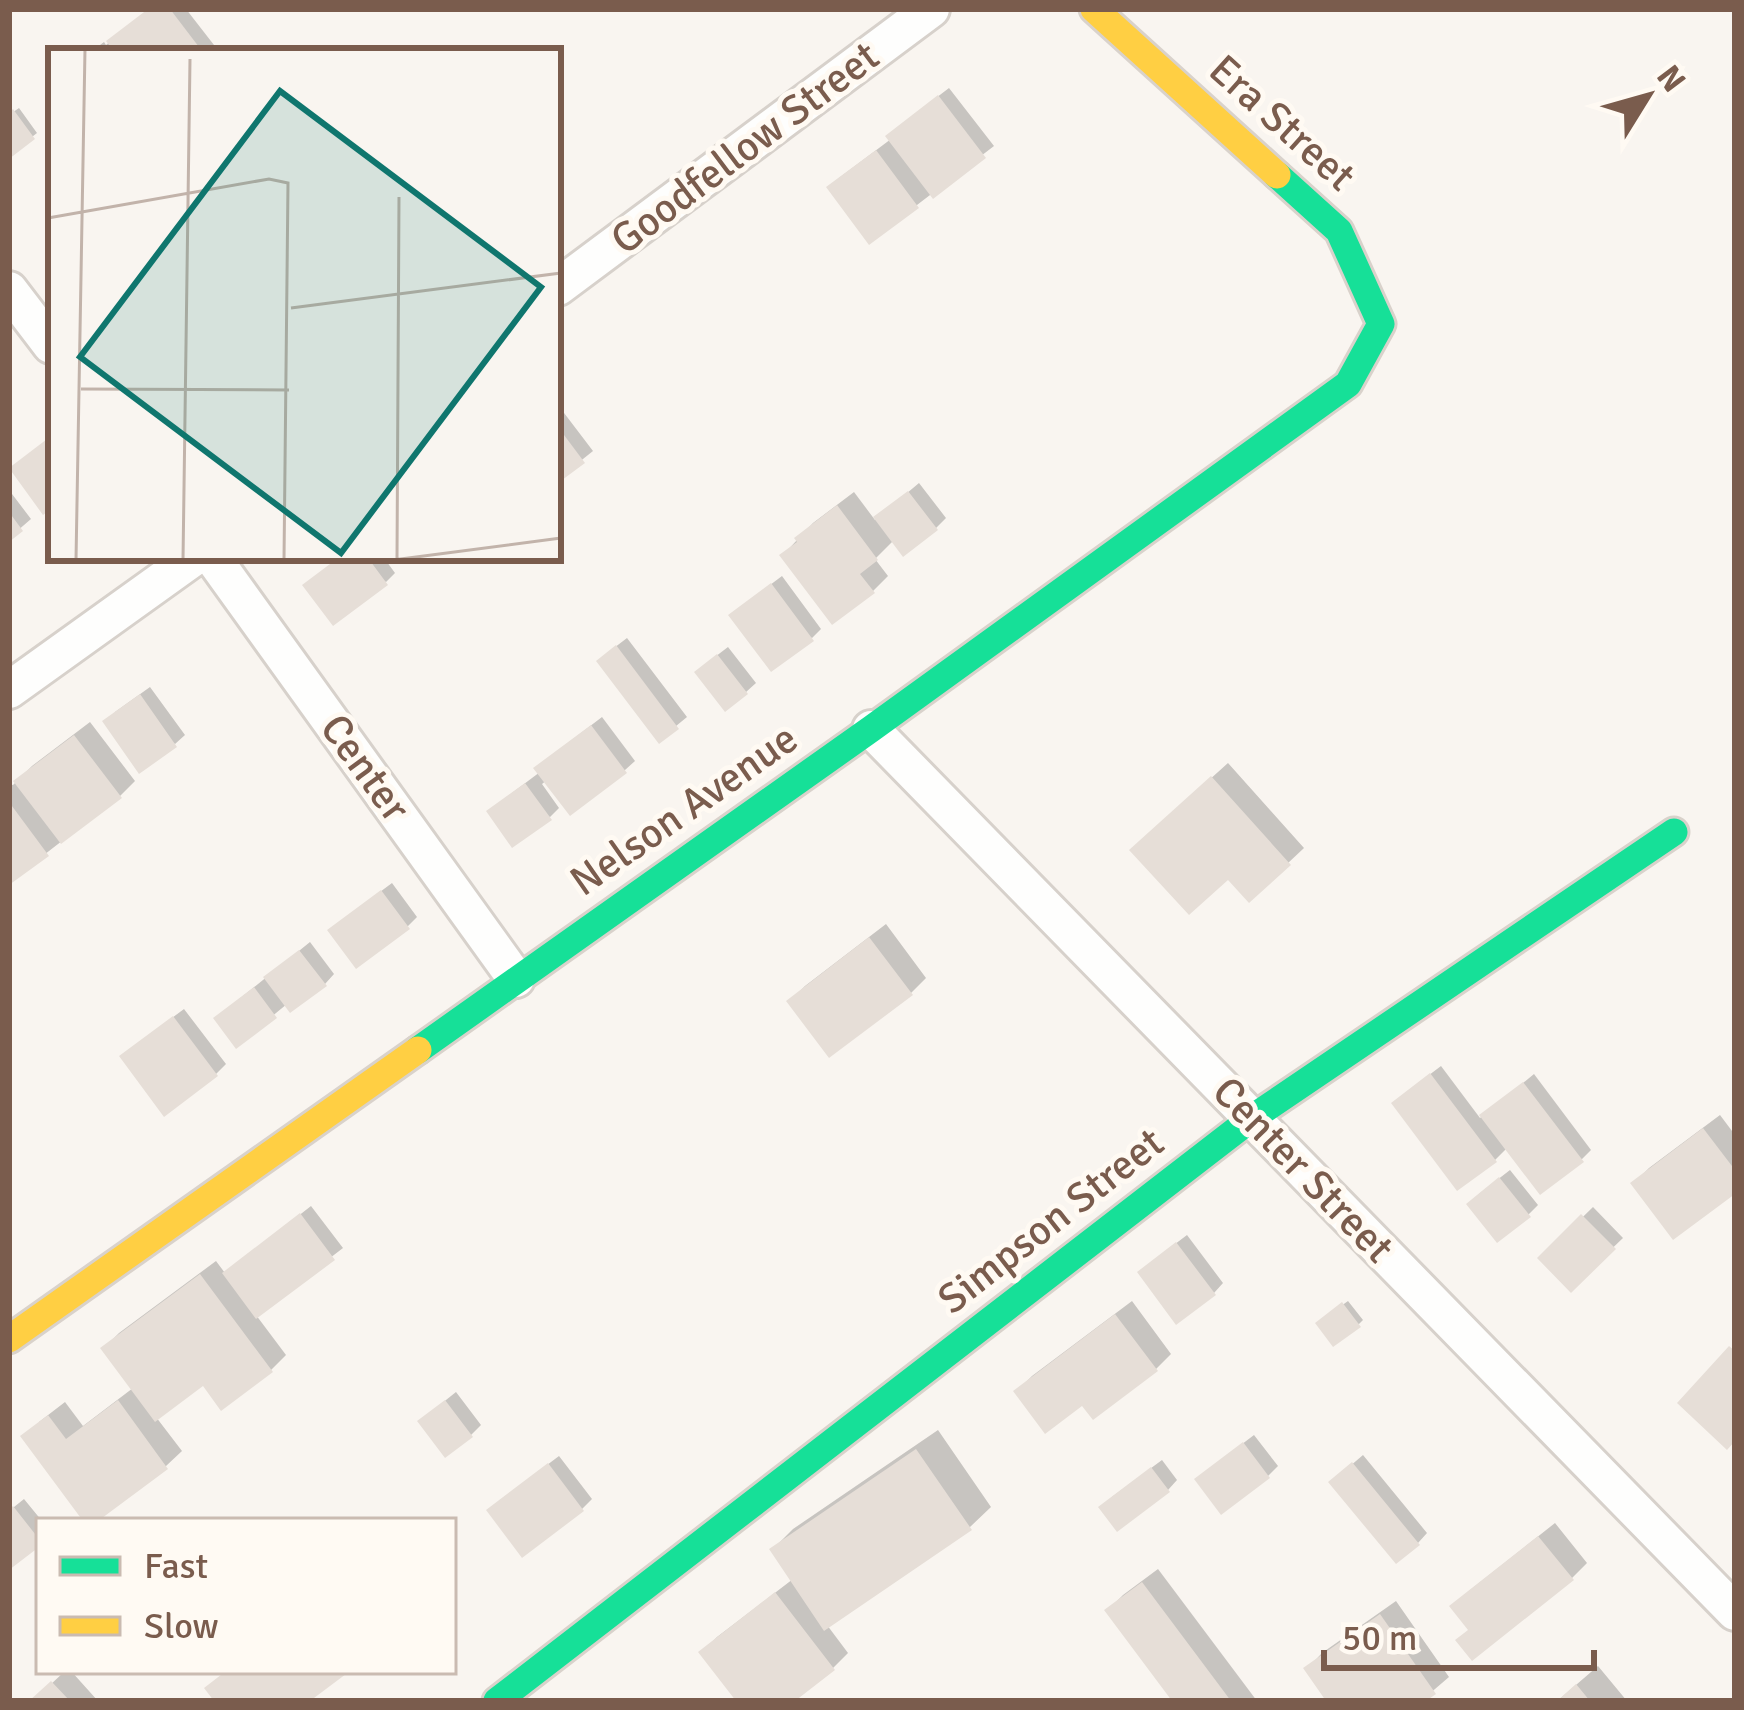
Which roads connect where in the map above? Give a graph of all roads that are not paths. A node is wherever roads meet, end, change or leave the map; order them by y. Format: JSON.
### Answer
{"nodes":[{"id":1,"x":931,"y":9,"type":"edge"},
{"id":2,"x":1094,"y":9,"type":"edge"},
{"id":3,"x":561,"y":285,"type":"edge"},
{"id":4,"x":9,"y":290,"type":"edge"},
{"id":5,"x":1381,"y":324,"type":"joint"},
{"id":6,"x":48,"y":342,"type":"edge"},
{"id":7,"x":189,"y":561,"type":"edge"},
{"id":8,"x":215,"y":561,"type":"edge"},
{"id":9,"x":9,"y":690,"type":"edge"},
{"id":10,"x":871,"y":729,"type":"junction"},
{"id":11,"x":1674,"y":832,"type":"dead end"},
{"id":12,"x":516,"y":979,"type":"junction"},
{"id":13,"x":1252,"y":1118,"type":"junction"},
{"id":14,"x":9,"y":1340,"type":"edge"},
{"id":15,"x":1735,"y":1612,"type":"edge"},
{"id":16,"x":497,"y":1701,"type":"edge"}],
"edges":[{"from":1,"to":3,"type":"street","name":"Goodfellow Street"},
{"from":2,"to":5,"type":"street","name":"Era Street"},
{"from":4,"to":6,"type":"street"},
{"from":5,"to":10,"type":"street","name":"Nelson Avenue"},
{"from":7,"to":9,"type":"street"},
{"from":8,"to":12,"type":"street","name":"Center"},
{"from":10,"to":12,"type":"street","name":"Nelson Avenue"},
{"from":10,"to":13,"type":"street","name":"Center Street"},
{"from":11,"to":13,"type":"street","name":"Simpson Street"},
{"from":12,"to":14,"type":"street","name":"Nelson Avenue"},
{"from":13,"to":15,"type":"street","name":"Center Street"},
{"from":13,"to":16,"type":"street","name":"Simpson Street"}]}
